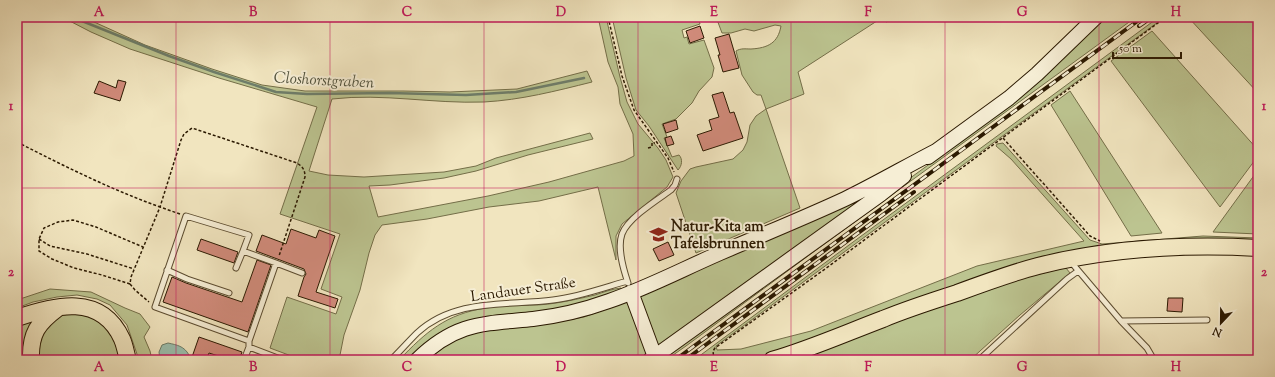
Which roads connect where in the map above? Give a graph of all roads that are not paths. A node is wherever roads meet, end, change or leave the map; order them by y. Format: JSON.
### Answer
{"nodes":[{"id":1,"x":1096,"y":17,"type":"edge"},
{"id":2,"x":936,"y":151,"type":"junction"},
{"id":3,"x":677,"y":180,"type":"road end"},
{"id":4,"x":1258,"y":248,"type":"edge"},
{"id":5,"x":243,"y":251,"type":"junction"},
{"id":6,"x":276,"y":264,"type":"junction"},
{"id":7,"x":1074,"y":266,"type":"junction"},
{"id":8,"x":236,"y":268,"type":"dead end"},
{"id":9,"x":167,"y":270,"type":"junction"},
{"id":10,"x":302,"y":273,"type":"dead end"},
{"id":11,"x":629,"y":287,"type":"junction"},
{"id":12,"x":229,"y":294,"type":"dead end"},
{"id":13,"x":58,"y":308,"type":"junction"},
{"id":14,"x":17,"y":318,"type":"edge"},
{"id":15,"x":1207,"y":320,"type":"dead end"},
{"id":16,"x":1121,"y":321,"type":"junction"},
{"id":17,"x":249,"y":341,"type":"junction"},
{"id":18,"x":249,"y":347,"type":"junction"},
{"id":19,"x":652,"y":358,"type":"edge"},
{"id":20,"x":31,"y":360,"type":"edge"},
{"id":21,"x":128,"y":360,"type":"edge"},
{"id":22,"x":244,"y":360,"type":"edge"},
{"id":23,"x":283,"y":360,"type":"edge"},
{"id":24,"x":391,"y":360,"type":"edge"},
{"id":25,"x":417,"y":360,"type":"edge"},
{"id":26,"x":772,"y":360,"type":"edge"},
{"id":27,"x":979,"y":360,"type":"edge"},
{"id":28,"x":1154,"y":360,"type":"edge"}],
"edges":[{"from":1,"to":2,"type":"main road"},
{"from":2,"to":11,"type":"main road"},
{"from":2,"to":19,"type":"main road"},
{"from":3,"to":11,"type":"lane"},
{"from":4,"to":7,"type":"main road"},
{"from":5,"to":6,"type":"lane"},
{"from":5,"to":8,"type":"lane"},
{"from":5,"to":9,"type":"lane"},
{"from":6,"to":10,"type":"lane"},
{"from":6,"to":17,"type":"lane"},
{"from":7,"to":16,"type":"lane"},
{"from":7,"to":26,"type":"main road"},
{"from":7,"to":27,"type":"lane"},
{"from":9,"to":12,"type":"lane"},
{"from":9,"to":17,"type":"lane"},
{"from":11,"to":19,"type":"main road"},
{"from":11,"to":24,"type":"lane","name":"Landauer Straße"},
{"from":11,"to":25,"type":"main road"},
{"from":13,"to":14,"type":"main road"},
{"from":13,"to":20,"type":"main road"},
{"from":13,"to":21,"type":"main road"},
{"from":15,"to":16,"type":"lane"},
{"from":16,"to":28,"type":"lane"},
{"from":17,"to":18,"type":"lane"},
{"from":18,"to":22,"type":"lane"},
{"from":18,"to":23,"type":"lane"}]}
